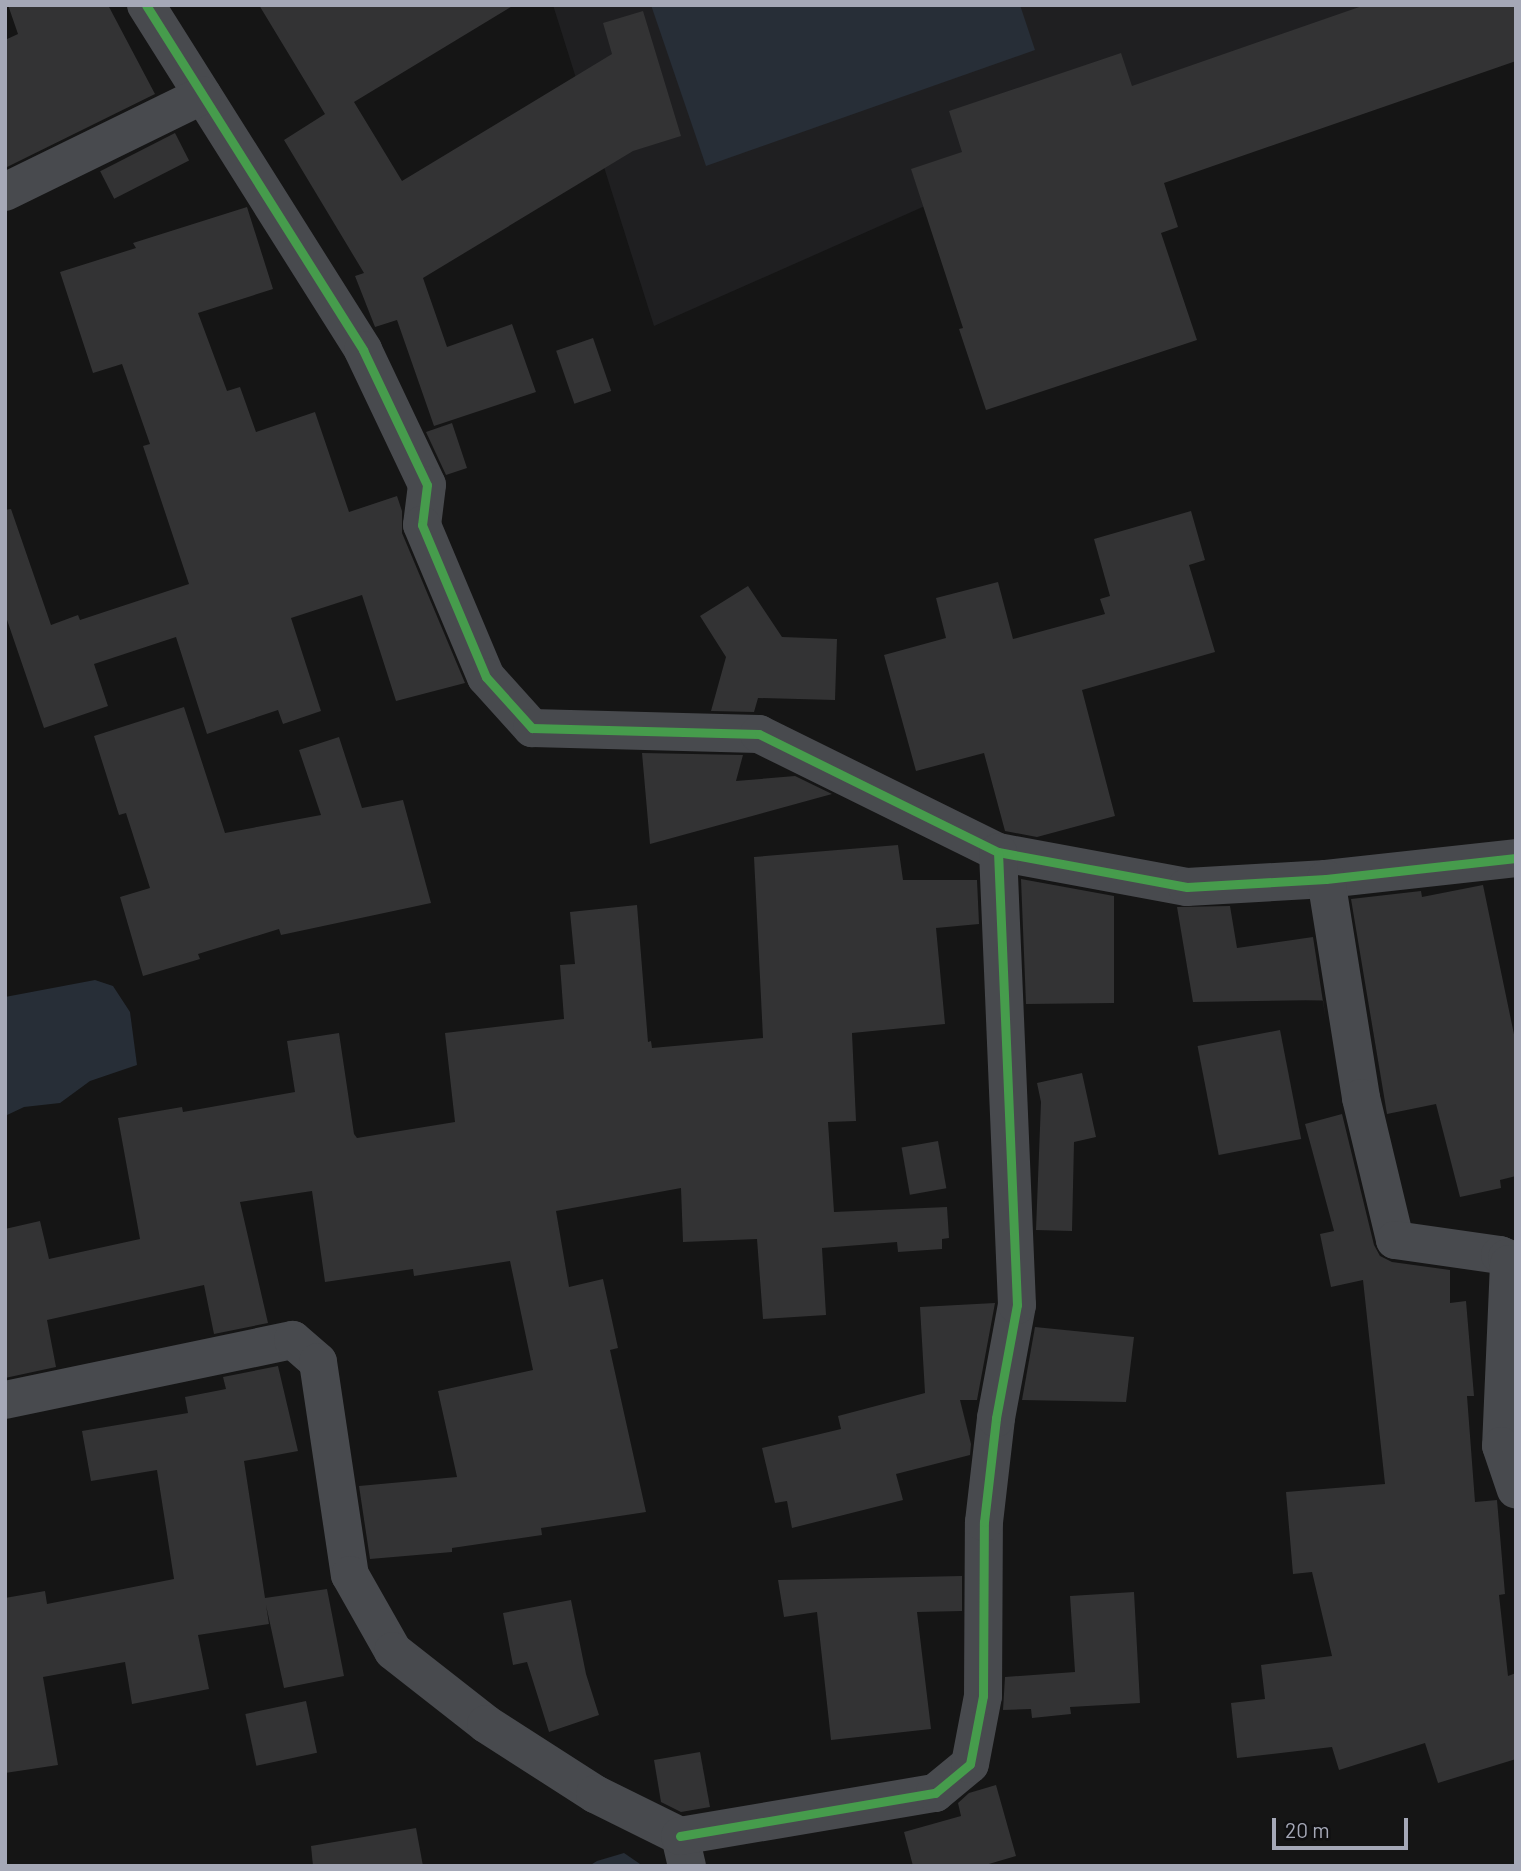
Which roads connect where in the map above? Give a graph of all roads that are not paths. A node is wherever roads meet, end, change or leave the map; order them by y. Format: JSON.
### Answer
{"nodes":[{"id":1,"x":146,"y":5,"type":"edge"},
{"id":2,"x":203,"y":95,"type":"junction"},
{"id":3,"x":5,"y":192,"type":"edge"},
{"id":4,"x":998,"y":852,"type":"junction"},
{"id":5,"x":1516,"y":858,"type":"edge"},
{"id":6,"x":1326,"y":879,"type":"junction"},
{"id":7,"x":5,"y":1400,"type":"edge"},
{"id":8,"x":1516,"y":1490,"type":"edge"},
{"id":9,"x":683,"y":1851,"type":"edge"}],
"edges":[{"from":1,"to":2,"type":"street"},
{"from":2,"to":3,"type":"street"},
{"from":2,"to":4,"type":"street"},
{"from":4,"to":6,"type":"street"},
{"from":4,"to":9,"type":"street"},
{"from":5,"to":6,"type":"street"},
{"from":6,"to":8,"type":"street"},
{"from":7,"to":9,"type":"street"}]}
